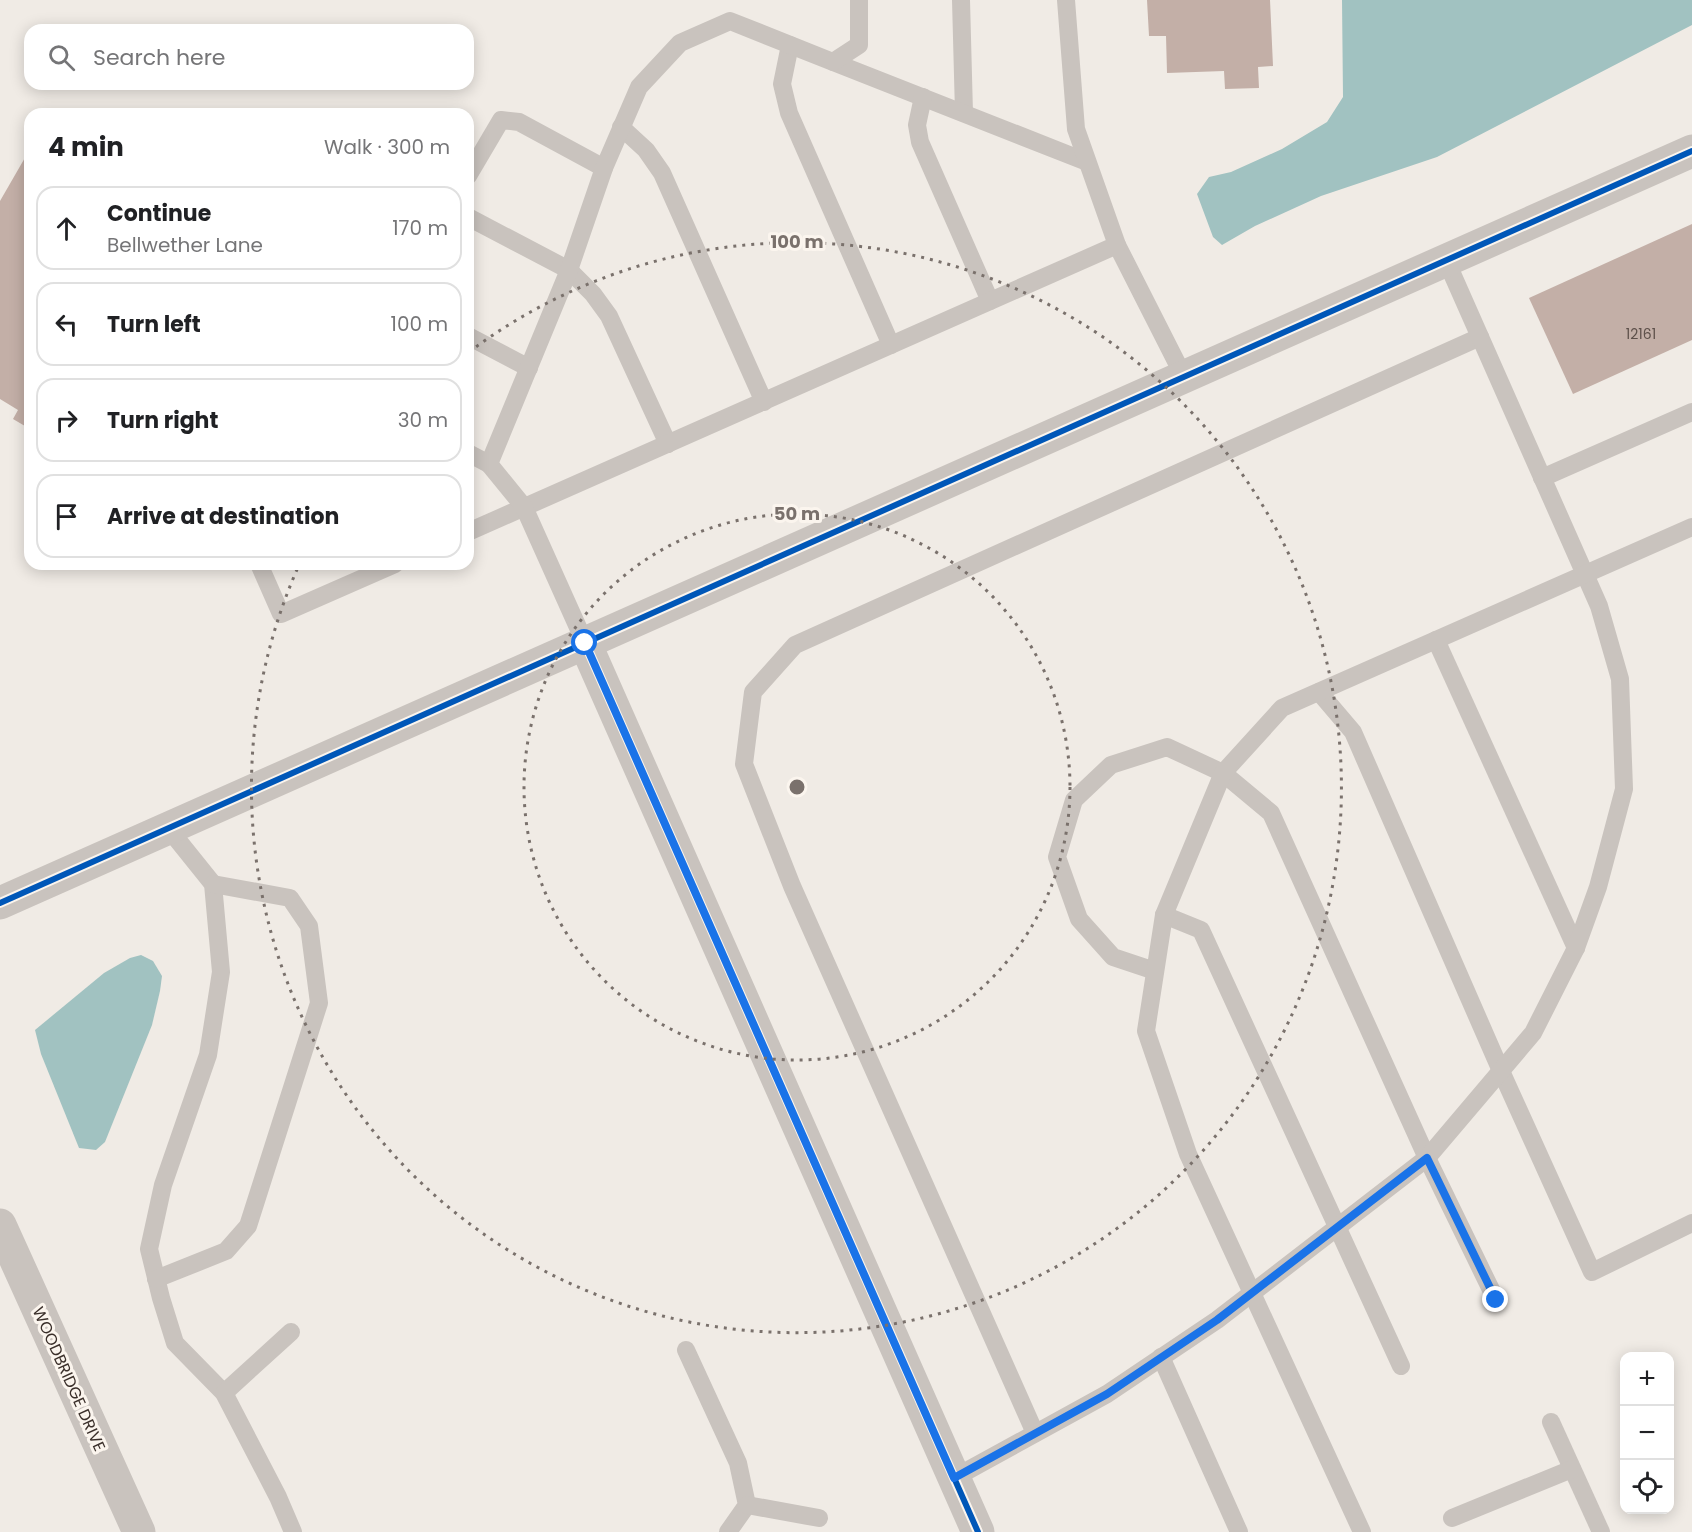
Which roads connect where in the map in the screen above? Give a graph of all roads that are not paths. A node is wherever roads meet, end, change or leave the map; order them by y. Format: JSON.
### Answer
{"nodes":[{"id":1,"x":859,"y":0,"type":"edge"},
{"id":2,"x":961,"y":0,"type":"edge"},
{"id":3,"x":1066,"y":0,"type":"edge"},
{"id":4,"x":790,"y":45,"type":"junction"},
{"id":5,"x":833,"y":62,"type":"junction"},
{"id":6,"x":923,"y":97,"type":"junction"},
{"id":7,"x":964,"y":113,"type":"junction"},
{"id":8,"x":621,"y":127,"type":"junction"},
{"id":9,"x":1692,"y":151,"type":"edge"},
{"id":10,"x":1088,"y":162,"type":"junction"},
{"id":11,"x":474,"y":166,"type":"edge"},
{"id":12,"x":604,"y":168,"type":"junction"},
{"id":13,"x":474,"y":220,"type":"edge"},
{"id":14,"x":1117,"y":245,"type":"junction"},
{"id":15,"x":1446,"y":260,"type":"junction"},
{"id":16,"x":569,"y":270,"type":"junction"},
{"id":17,"x":990,"y":302,"type":"junction"},
{"id":18,"x":1480,"y":337,"type":"junction"},
{"id":19,"x":474,"y":339,"type":"edge"},
{"id":20,"x":891,"y":345,"type":"junction"},
{"id":21,"x":528,"y":369,"type":"junction"},
{"id":22,"x":1184,"y":377,"type":"junction"},
{"id":23,"x":764,"y":402,"type":"junction"},
{"id":24,"x":1692,"y":412,"type":"edge"},
{"id":25,"x":668,"y":444,"type":"junction"},
{"id":26,"x":474,"y":456,"type":"edge"},
{"id":27,"x":489,"y":464,"type":"junction"},
{"id":28,"x":1542,"y":478,"type":"junction"},
{"id":29,"x":524,"y":507,"type":"junction"},
{"id":30,"x":1692,"y":527,"type":"edge"},
{"id":31,"x":474,"y":529,"type":"edge"},
{"id":32,"x":262,"y":570,"type":"edge"},
{"id":33,"x":381,"y":570,"type":"edge"},
{"id":34,"x":1585,"y":574,"type":"junction"},
{"id":35,"x":1436,"y":640,"type":"junction"},
{"id":36,"x":585,"y":643,"type":"junction"},
{"id":37,"x":1320,"y":692,"type":"junction"},
{"id":38,"x":1222,"y":772,"type":"junction"},
{"id":39,"x":168,"y":828,"type":"junction"},
{"id":40,"x":213,"y":884,"type":"junction"},
{"id":41,"x":0,"y":903,"type":"edge"},
{"id":42,"x":1164,"y":915,"type":"junction"},
{"id":43,"x":1576,"y":948,"type":"junction"},
{"id":44,"x":1155,"y":971,"type":"junction"},
{"id":45,"x":1501,"y":1071,"type":"junction"},
{"id":46,"x":1427,"y":1158,"type":"junction"},
{"id":47,"x":1692,"y":1223,"type":"edge"},
{"id":48,"x":0,"y":1225,"type":"edge"},
{"id":49,"x":1337,"y":1227,"type":"junction"},
{"id":50,"x":156,"y":1279,"type":"junction"},
{"id":51,"x":1253,"y":1292,"type":"junction"},
{"id":52,"x":1496,"y":1300,"type":"dead end"},
{"id":53,"x":291,"y":1332,"type":"dead end"},
{"id":54,"x":686,"y":1350,"type":"dead end"},
{"id":55,"x":1161,"y":1358,"type":"junction"},
{"id":56,"x":1401,"y":1366,"type":"dead end"},
{"id":57,"x":225,"y":1393,"type":"junction"},
{"id":58,"x":1551,"y":1422,"type":"dead end"},
{"id":59,"x":1035,"y":1433,"type":"junction"},
{"id":60,"x":1572,"y":1469,"type":"junction"},
{"id":61,"x":954,"y":1478,"type":"junction"},
{"id":62,"x":747,"y":1505,"type":"junction"},
{"id":63,"x":819,"y":1518,"type":"dead end"},
{"id":64,"x":1452,"y":1518,"type":"dead end"},
{"id":65,"x":139,"y":1532,"type":"edge"},
{"id":66,"x":294,"y":1532,"type":"edge"},
{"id":67,"x":728,"y":1532,"type":"edge"},
{"id":68,"x":978,"y":1532,"type":"edge"},
{"id":69,"x":1239,"y":1532,"type":"edge"},
{"id":70,"x":1362,"y":1532,"type":"edge"},
{"id":71,"x":1601,"y":1532,"type":"edge"}],
"edges":[{"from":1,"to":5,"type":"lane"},
{"from":2,"to":7,"type":"lane"},
{"from":3,"to":10,"type":"lane"},
{"from":4,"to":5,"type":"lane"},
{"from":4,"to":8,"type":"lane"},
{"from":4,"to":20,"type":"lane"},
{"from":5,"to":6,"type":"lane"},
{"from":6,"to":7,"type":"lane"},
{"from":6,"to":17,"type":"lane"},
{"from":7,"to":10,"type":"lane"},
{"from":8,"to":12,"type":"lane"},
{"from":8,"to":23,"type":"lane"},
{"from":9,"to":15,"type":"street"},
{"from":10,"to":14,"type":"lane"},
{"from":11,"to":12,"type":"lane"},
{"from":12,"to":16,"type":"lane"},
{"from":13,"to":16,"type":"lane"},
{"from":14,"to":17,"type":"lane"},
{"from":14,"to":22,"type":"lane"},
{"from":15,"to":18,"type":"lane"},
{"from":15,"to":22,"type":"street"},
{"from":16,"to":21,"type":"lane"},
{"from":16,"to":25,"type":"lane"},
{"from":17,"to":20,"type":"lane"},
{"from":18,"to":28,"type":"lane"},
{"from":18,"to":59,"type":"lane"},
{"from":19,"to":21,"type":"lane"},
{"from":20,"to":23,"type":"lane"},
{"from":21,"to":27,"type":"lane"},
{"from":22,"to":36,"type":"street"},
{"from":23,"to":25,"type":"lane"},
{"from":24,"to":28,"type":"lane"},
{"from":25,"to":29,"type":"lane"},
{"from":26,"to":27,"type":"lane"},
{"from":27,"to":29,"type":"lane"},
{"from":28,"to":34,"type":"lane"},
{"from":29,"to":31,"type":"lane"},
{"from":29,"to":36,"type":"lane"},
{"from":30,"to":34,"type":"lane"},
{"from":32,"to":33,"type":"lane"},
{"from":34,"to":35,"type":"lane"},
{"from":34,"to":43,"type":"lane"},
{"from":35,"to":37,"type":"lane"},
{"from":35,"to":43,"type":"lane"},
{"from":36,"to":39,"type":"street"},
{"from":36,"to":61,"type":"street"},
{"from":37,"to":38,"type":"lane"},
{"from":37,"to":45,"type":"lane"},
{"from":38,"to":42,"type":"lane"},
{"from":38,"to":44,"type":"lane"},
{"from":38,"to":46,"type":"lane"},
{"from":39,"to":40,"type":"lane"},
{"from":39,"to":41,"type":"street"},
{"from":40,"to":50,"type":"lane"},
{"from":40,"to":50,"type":"lane"},
{"from":42,"to":44,"type":"lane"},
{"from":42,"to":49,"type":"lane"},
{"from":43,"to":45,"type":"lane"},
{"from":44,"to":51,"type":"lane"},
{"from":45,"to":46,"type":"lane"},
{"from":45,"to":47,"type":"lane"},
{"from":46,"to":49,"type":"lane"},
{"from":46,"to":52,"type":"lane"},
{"from":48,"to":65,"type":"street","name":"WOODBRIDGE DRIVE"},
{"from":49,"to":51,"type":"lane"},
{"from":49,"to":56,"type":"lane"},
{"from":50,"to":57,"type":"lane"},
{"from":51,"to":55,"type":"lane"},
{"from":51,"to":70,"type":"lane"},
{"from":53,"to":57,"type":"lane"},
{"from":54,"to":62,"type":"lane"},
{"from":55,"to":59,"type":"lane"},
{"from":55,"to":69,"type":"lane"},
{"from":57,"to":66,"type":"lane"},
{"from":58,"to":60,"type":"lane"},
{"from":59,"to":61,"type":"lane"},
{"from":60,"to":64,"type":"lane"},
{"from":60,"to":71,"type":"lane"},
{"from":61,"to":68,"type":"street"},
{"from":62,"to":63,"type":"lane"},
{"from":62,"to":67,"type":"lane"}]}
